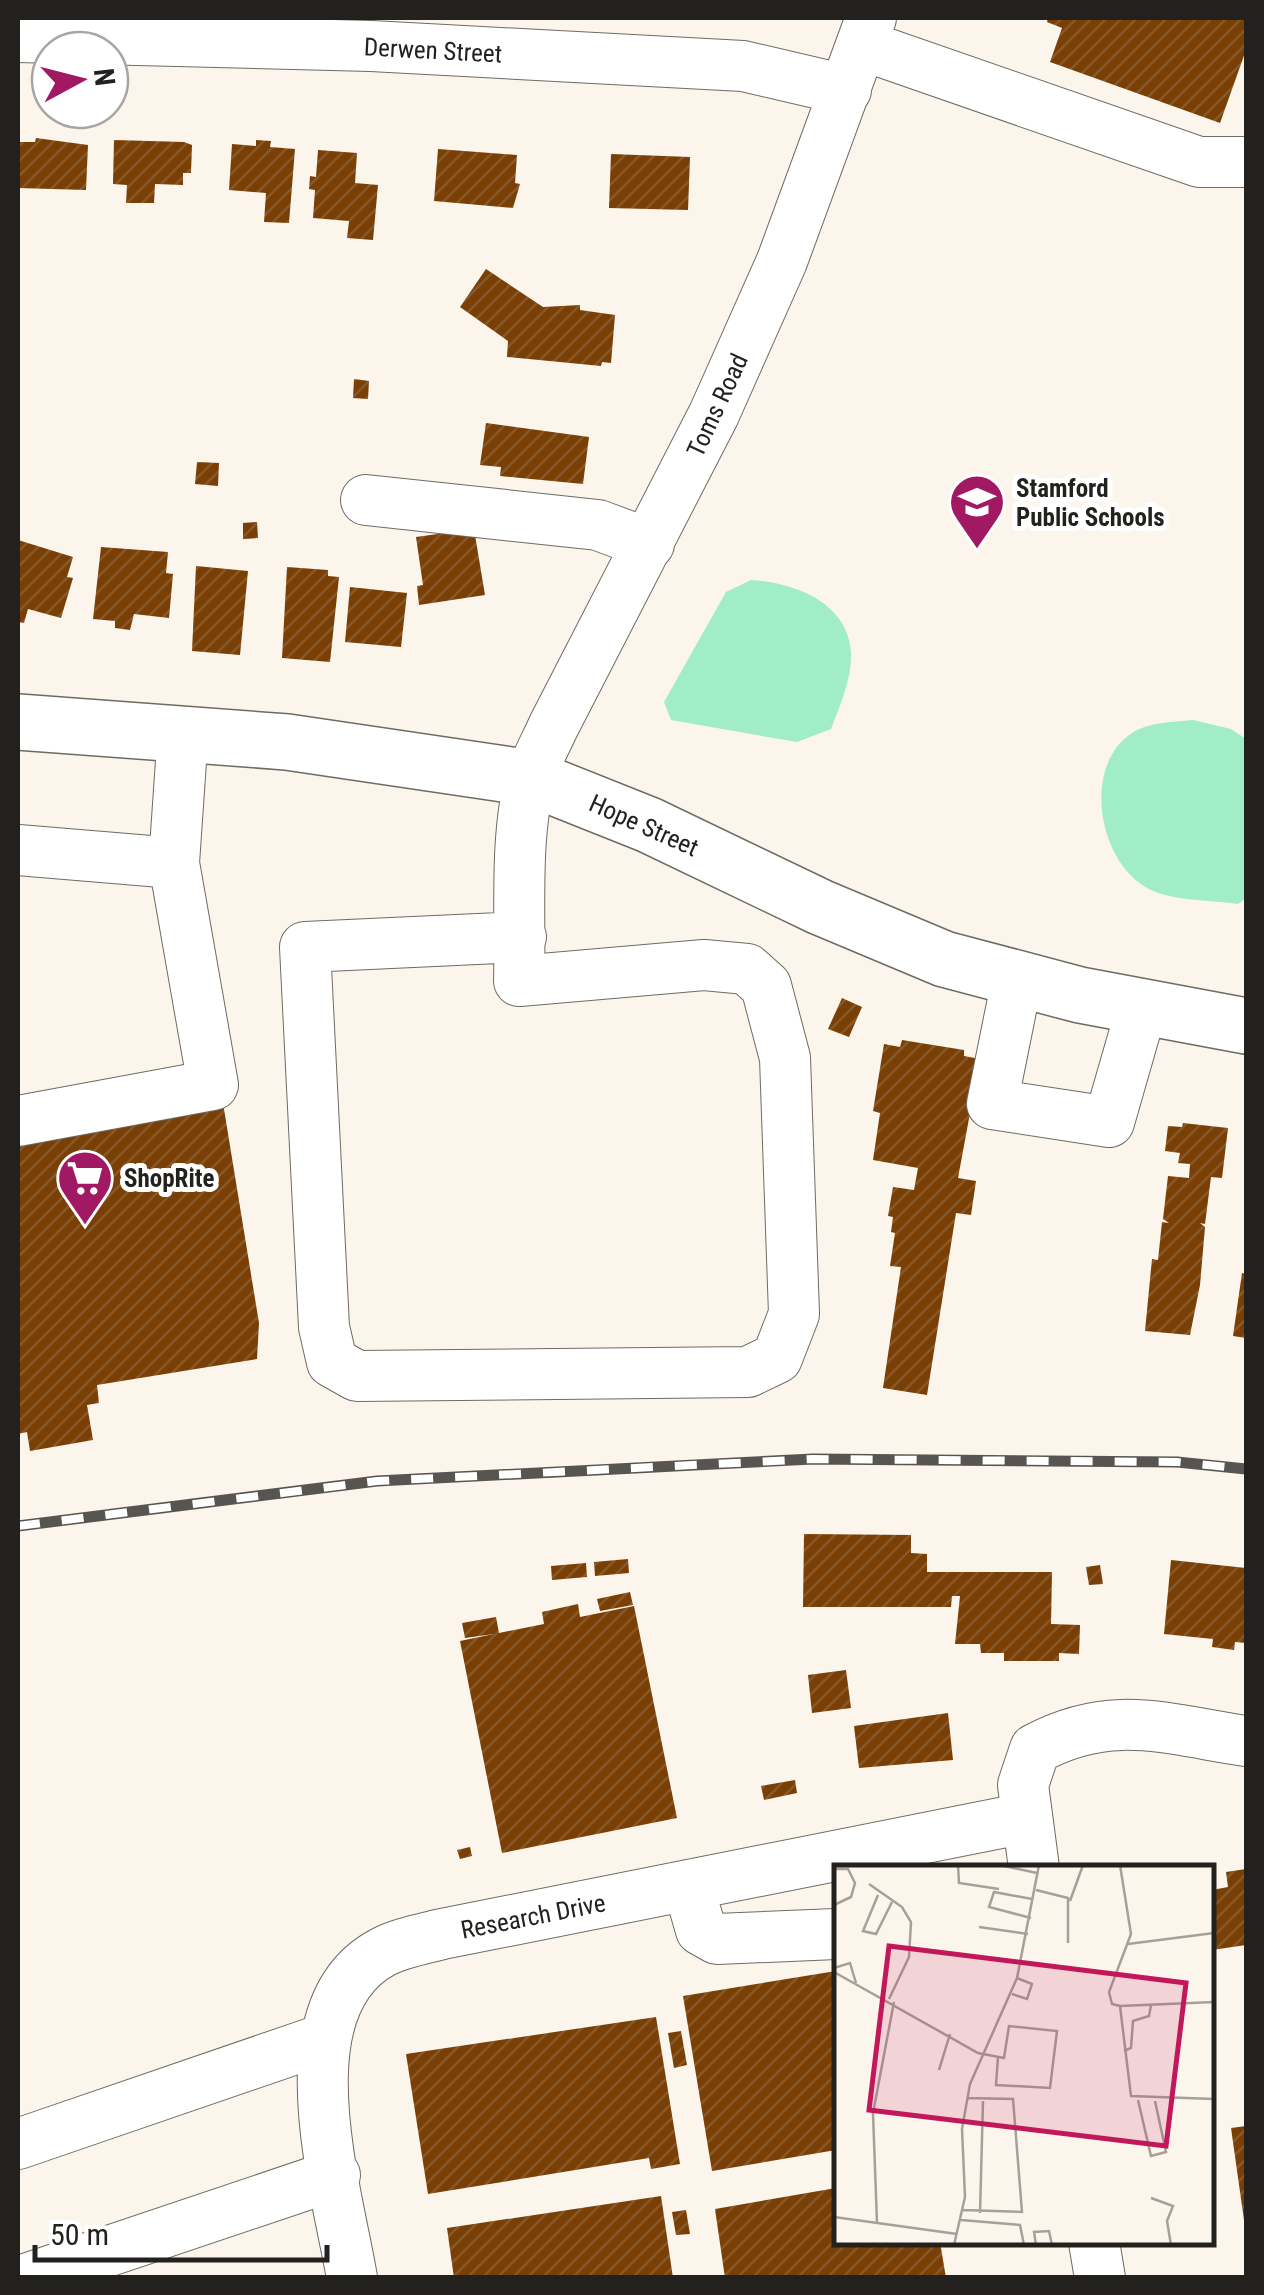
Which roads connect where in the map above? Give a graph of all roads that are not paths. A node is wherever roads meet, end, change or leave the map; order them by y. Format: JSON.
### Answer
{"nodes":[{"id":1,"x":18,"y":37,"type":"edge"},
{"id":2,"x":860,"y":51,"type":"edge"},
{"id":3,"x":1246,"y":162,"type":"edge"},
{"id":4,"x":366,"y":500,"type":"dead end"},
{"id":5,"x":649,"y":544,"type":"junction"},
{"id":6,"x":18,"y":722,"type":"edge"},
{"id":7,"x":183,"y":732,"type":"junction"},
{"id":8,"x":530,"y":778,"type":"junction"},
{"id":9,"x":18,"y":850,"type":"edge"},
{"id":10,"x":174,"y":864,"type":"junction"},
{"id":11,"x":521,"y":937,"type":"junction"},
{"id":12,"x":1017,"y":980,"type":"junction"},
{"id":13,"x":1142,"y":1007,"type":"junction"},
{"id":14,"x":1246,"y":1026,"type":"edge"},
{"id":15,"x":18,"y":1122,"type":"edge"},
{"id":16,"x":1246,"y":1741,"type":"edge"},
{"id":17,"x":1026,"y":1818,"type":"junction"},
{"id":18,"x":1034,"y":1865,"type":"edge"},
{"id":19,"x":688,"y":1885,"type":"junction"},
{"id":20,"x":834,"y":1934,"type":"edge"},
{"id":21,"x":324,"y":2039,"type":"junction"},
{"id":22,"x":18,"y":2144,"type":"edge"},
{"id":23,"x":334,"y":2175,"type":"junction"},
{"id":24,"x":1094,"y":2245,"type":"edge"},
{"id":25,"x":29,"y":2278,"type":"edge"},
{"id":26,"x":352,"y":2278,"type":"edge"},
{"id":27,"x":1100,"y":2278,"type":"edge"}],
"edges":[{"from":1,"to":2,"type":"street","name":"Derwen Street"},
{"from":2,"to":3,"type":"street","name":"Derwen Street"},
{"from":2,"to":5,"type":"street","name":"Toms Road"},
{"from":4,"to":5,"type":"street"},
{"from":5,"to":8,"type":"street","name":"Toms Road"},
{"from":6,"to":7,"type":"main road","name":"Hope Street"},
{"from":7,"to":8,"type":"main road","name":"Hope Street"},
{"from":7,"to":10,"type":"street"},
{"from":8,"to":11,"type":"street"},
{"from":8,"to":12,"type":"main road","name":"Hope Street"},
{"from":9,"to":10,"type":"street"},
{"from":10,"to":15,"type":"street"},
{"from":11,"to":11,"type":"street"},
{"from":12,"to":13,"type":"main road","name":"Hope Street"},
{"from":12,"to":13,"type":"street"},
{"from":13,"to":14,"type":"main road","name":"Hope Street"},
{"from":16,"to":17,"type":"street"},
{"from":17,"to":18,"type":"street"},
{"from":17,"to":19,"type":"street","name":"Research Drive"},
{"from":19,"to":20,"type":"street"},
{"from":19,"to":21,"type":"street","name":"Research Drive"},
{"from":21,"to":22,"type":"street"},
{"from":21,"to":23,"type":"street","name":"Research Drive"},
{"from":23,"to":25,"type":"street"},
{"from":23,"to":26,"type":"street","name":"Research Drive"},
{"from":24,"to":27,"type":"street"}]}
